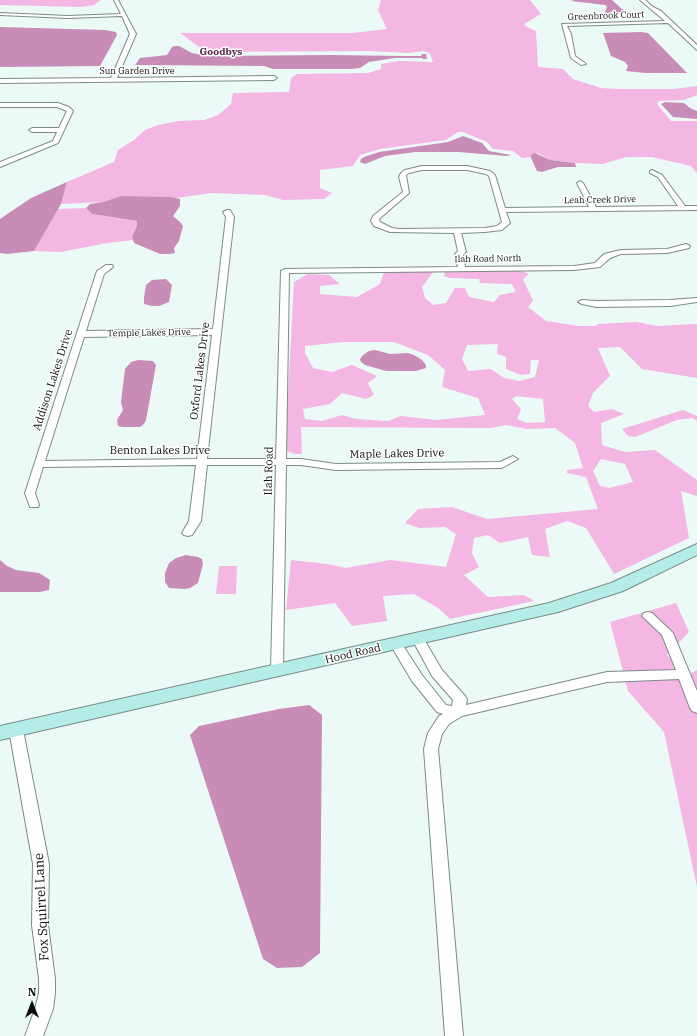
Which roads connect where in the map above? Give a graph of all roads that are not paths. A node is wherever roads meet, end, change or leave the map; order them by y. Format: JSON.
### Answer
{"nodes":[{"id":1,"x":116,"y":0,"type":"edge"},
{"id":2,"x":642,"y":0,"type":"edge"},
{"id":3,"x":0,"y":14,"type":"edge"},
{"id":4,"x":124,"y":15,"type":"junction"},
{"id":5,"x":669,"y":22,"type":"junction"},
{"id":6,"x":697,"y":48,"type":"edge"},
{"id":7,"x":583,"y":64,"type":"dead end"},
{"id":8,"x":274,"y":78,"type":"dead end"},
{"id":9,"x":113,"y":80,"type":"junction"},
{"id":10,"x":0,"y":81,"type":"edge"},
{"id":11,"x":0,"y":105,"type":"edge"},
{"id":12,"x":32,"y":130,"type":"dead end"},
{"id":13,"x":62,"y":130,"type":"junction"},
{"id":14,"x":0,"y":165,"type":"edge"},
{"id":15,"x":652,"y":172,"type":"dead end"},
{"id":16,"x":580,"y":183,"type":"dead end"},
{"id":17,"x":683,"y":208,"type":"junction"},
{"id":18,"x":697,"y":208,"type":"edge"},
{"id":19,"x":594,"y":209,"type":"junction"},
{"id":20,"x":504,"y":210,"type":"junction"},
{"id":21,"x":227,"y":212,"type":"dead end"},
{"id":22,"x":457,"y":230,"type":"junction"},
{"id":23,"x":686,"y":246,"type":"dead end"},
{"id":24,"x":462,"y":252,"type":"junction"},
{"id":25,"x":109,"y":267,"type":"dead end"},
{"id":26,"x":462,"y":269,"type":"junction"},
{"id":27,"x":473,"y":269,"type":"junction"},
{"id":28,"x":285,"y":271,"type":"joint"},
{"id":29,"x":697,"y":300,"type":"edge"},
{"id":30,"x":582,"y":302,"type":"dead end"},
{"id":31,"x":217,"y":332,"type":"junction"},
{"id":32,"x":80,"y":334,"type":"junction"},
{"id":33,"x":513,"y":459,"type":"dead end"},
{"id":34,"x":202,"y":462,"type":"junction"},
{"id":35,"x":281,"y":462,"type":"junction"},
{"id":36,"x":39,"y":464,"type":"junction"},
{"id":37,"x":34,"y":505,"type":"dead end"},
{"id":38,"x":188,"y":533,"type":"dead end"},
{"id":39,"x":697,"y":549,"type":"edge"},
{"id":40,"x":648,"y":616,"type":"dead end"},
{"id":41,"x":418,"y":639,"type":"junction"},
{"id":42,"x":396,"y":644,"type":"junction"},
{"id":43,"x":277,"y":670,"type":"junction"},
{"id":44,"x":438,"y":673,"type":"junction"},
{"id":45,"x":684,"y":674,"type":"junction"},
{"id":46,"x":418,"y":678,"type":"junction"},
{"id":47,"x":697,"y":708,"type":"edge"},
{"id":48,"x":458,"y":712,"type":"junction"},
{"id":49,"x":8,"y":732,"type":"edge"},
{"id":50,"x":34,"y":1036,"type":"edge"},
{"id":51,"x":454,"y":1036,"type":"edge"}],
"edges":[{"from":1,"to":4,"type":"street"},
{"from":2,"to":5,"type":"street"},
{"from":3,"to":4,"type":"street"},
{"from":4,"to":9,"type":"street"},
{"from":5,"to":6,"type":"street"},
{"from":5,"to":7,"type":"street","name":"Greenbrook Court"},
{"from":8,"to":9,"type":"street","name":"Sun Garden Drive"},
{"from":9,"to":10,"type":"street","name":"Sun Garden Drive"},
{"from":11,"to":13,"type":"street"},
{"from":12,"to":13,"type":"street"},
{"from":13,"to":14,"type":"street"},
{"from":15,"to":17,"type":"street"},
{"from":16,"to":19,"type":"street"},
{"from":17,"to":18,"type":"street","name":"Leah Creek Drive"},
{"from":17,"to":19,"type":"street","name":"Leah Creek Drive"},
{"from":19,"to":20,"type":"street","name":"Leah Creek Drive"},
{"from":20,"to":22,"type":"street"},
{"from":20,"to":22,"type":"street"},
{"from":21,"to":31,"type":"street","name":"Oxford Lakes Drive"},
{"from":22,"to":24,"type":"street"},
{"from":23,"to":27,"type":"street","name":"Ilah Road North"},
{"from":24,"to":26,"type":"street"},
{"from":24,"to":27,"type":"street"},
{"from":25,"to":32,"type":"street","name":"Addison Lakes Drive"},
{"from":26,"to":27,"type":"street","name":"Ilah Road North"},
{"from":26,"to":28,"type":"street","name":"Ilah Road North"},
{"from":28,"to":35,"type":"street","name":"Ilah Road"},
{"from":29,"to":30,"type":"street"},
{"from":31,"to":32,"type":"street","name":"Temple Lakes Drive"},
{"from":31,"to":34,"type":"street","name":"Oxford Lakes Drive"},
{"from":32,"to":36,"type":"street","name":"Addison Lakes Drive"},
{"from":33,"to":35,"type":"street","name":"Maple Lakes Drive"},
{"from":34,"to":35,"type":"street","name":"Benton Lakes Drive"},
{"from":34,"to":36,"type":"street","name":"Benton Lakes Drive"},
{"from":34,"to":38,"type":"street","name":"Oxford Lakes Drive"},
{"from":35,"to":43,"type":"street","name":"Ilah Road"},
{"from":36,"to":37,"type":"street","name":"Addison Lakes Drive"},
{"from":39,"to":41,"type":"street","name":"Hood Road"},
{"from":40,"to":45,"type":"street"},
{"from":41,"to":42,"type":"street","name":"Hood Road"},
{"from":41,"to":44,"type":"street"},
{"from":42,"to":43,"type":"street","name":"Hood Road"},
{"from":42,"to":46,"type":"street"},
{"from":43,"to":49,"type":"street","name":"Hood Road"},
{"from":44,"to":46,"type":"street"},
{"from":44,"to":48,"type":"street"},
{"from":45,"to":47,"type":"street"},
{"from":45,"to":48,"type":"street"},
{"from":46,"to":48,"type":"street"},
{"from":48,"to":51,"type":"street"},
{"from":49,"to":50,"type":"street","name":"Fox Squirrel Lane"}]}
